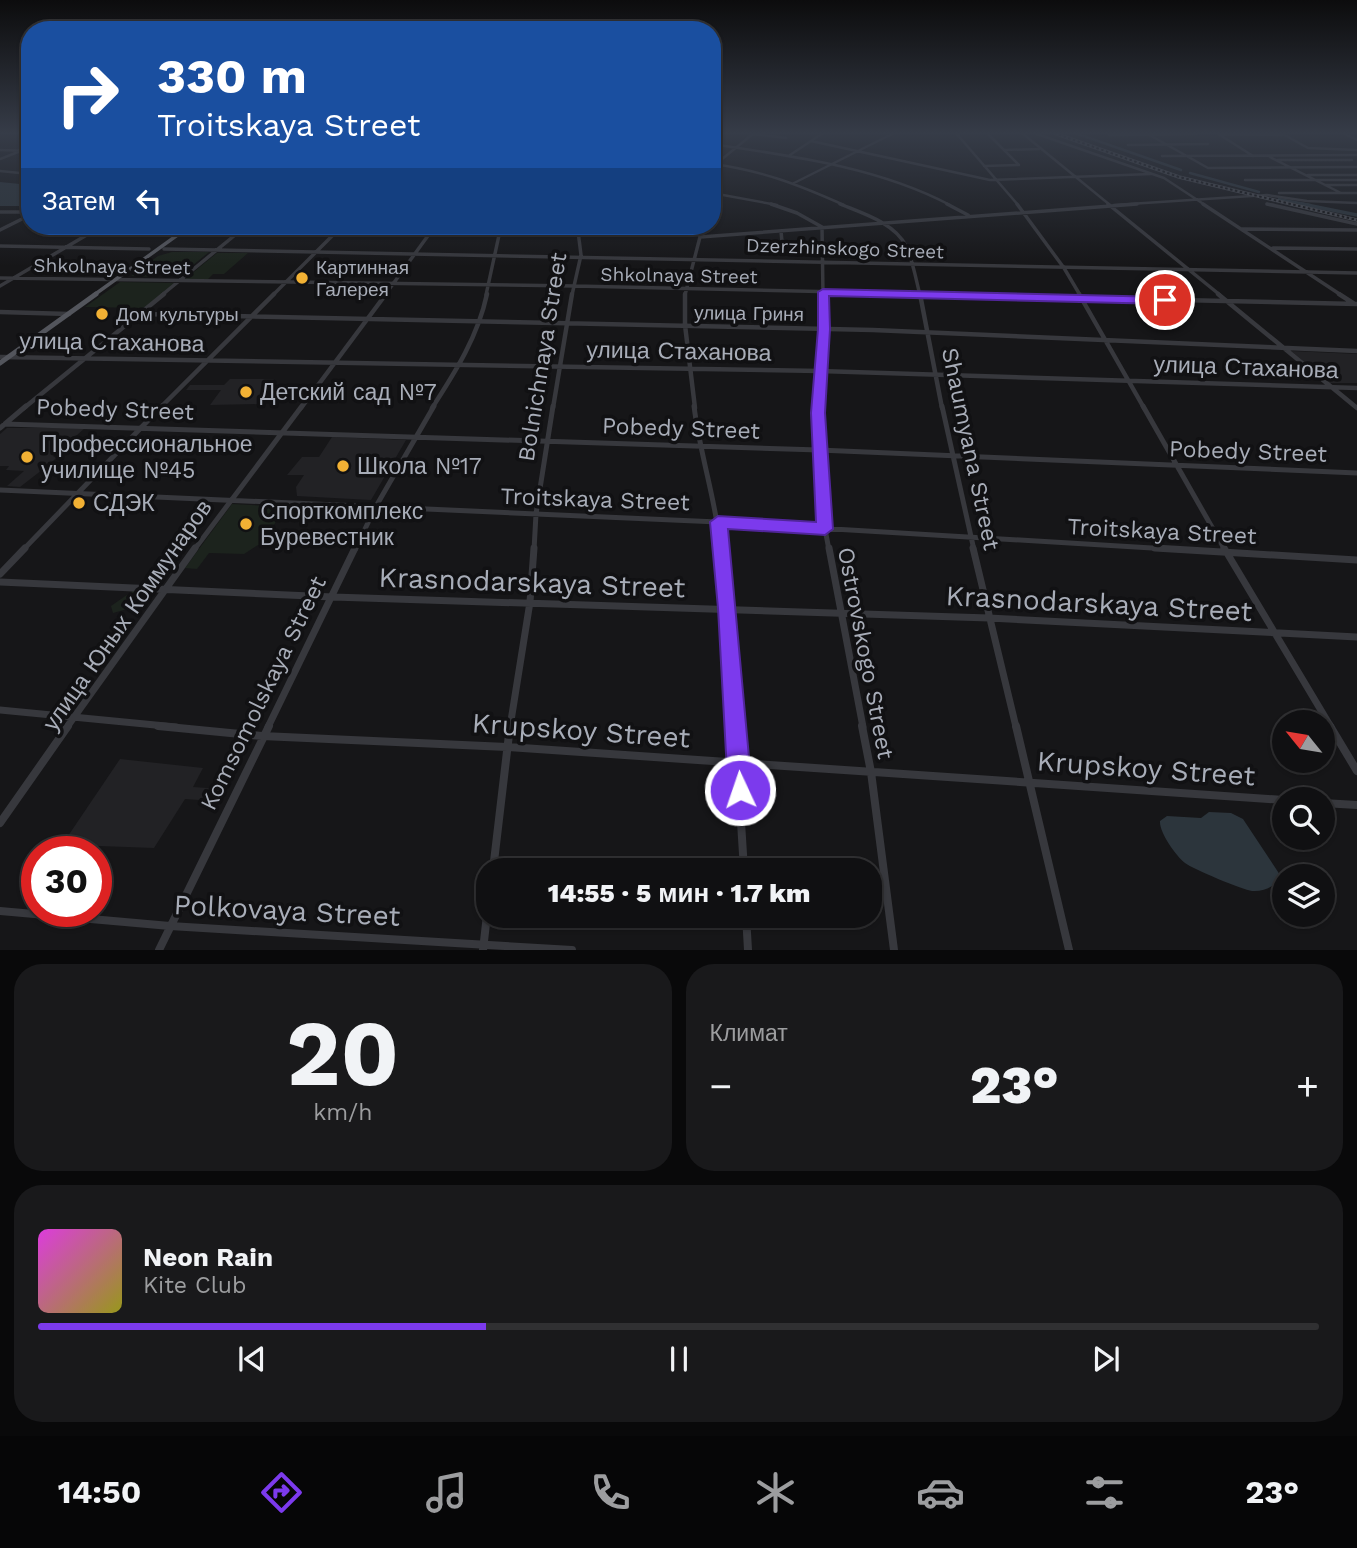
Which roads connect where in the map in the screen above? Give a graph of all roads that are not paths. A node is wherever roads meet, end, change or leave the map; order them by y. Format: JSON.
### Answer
{"nodes":[{"id":1,"x":776,"y":177,"type":"edge"},
{"id":2,"x":807,"y":177,"type":"edge"},
{"id":3,"x":873,"y":177,"type":"edge"},
{"id":4,"x":983,"y":177,"type":"edge"},
{"id":5,"x":994,"y":177,"type":"edge"},
{"id":6,"x":1067,"y":177,"type":"edge"},
{"id":7,"x":1076,"y":177,"type":"edge"},
{"id":8,"x":1160,"y":177,"type":"edge"},
{"id":9,"x":1310,"y":177,"type":"edge"},
{"id":10,"x":1330,"y":177,"type":"edge"},
{"id":11,"x":996,"y":180,"type":"junction"},
{"id":12,"x":1245,"y":180,"type":"dead end"},
{"id":13,"x":1315,"y":180,"type":"junction"},
{"id":14,"x":1357,"y":180,"type":"edge"},
{"id":15,"x":794,"y":183,"type":"junction"},
{"id":16,"x":1324,"y":185,"type":"junction"},
{"id":17,"x":1279,"y":193,"type":"dead end"},
{"id":18,"x":1341,"y":193,"type":"junction"},
{"id":19,"x":1357,"y":193,"type":"edge"},
{"id":20,"x":721,"y":195,"type":"edge"},
{"id":21,"x":1198,"y":199,"type":"junction"},
{"id":22,"x":1357,"y":202,"type":"edge"},
{"id":23,"x":1267,"y":204,"type":"dead end"},
{"id":24,"x":1108,"y":205,"type":"junction"},
{"id":25,"x":1023,"y":211,"type":"junction"},
{"id":26,"x":0,"y":212,"type":"edge"},
{"id":27,"x":21,"y":213,"type":"edge"},
{"id":28,"x":968,"y":215,"type":"junction"},
{"id":29,"x":21,"y":219,"type":"edge"},
{"id":30,"x":881,"y":222,"type":"junction"},
{"id":31,"x":1357,"y":224,"type":"edge"},
{"id":32,"x":822,"y":227,"type":"junction"},
{"id":33,"x":1242,"y":229,"type":"junction"},
{"id":34,"x":0,"y":230,"type":"edge"},
{"id":35,"x":781,"y":230,"type":"junction"},
{"id":36,"x":1347,"y":230,"type":"junction"},
{"id":37,"x":1357,"y":230,"type":"edge"},
{"id":38,"x":87,"y":235,"type":"edge"},
{"id":39,"x":177,"y":235,"type":"edge"},
{"id":40,"x":236,"y":235,"type":"edge"},
{"id":41,"x":333,"y":235,"type":"edge"},
{"id":42,"x":429,"y":235,"type":"edge"},
{"id":43,"x":499,"y":235,"type":"edge"},
{"id":44,"x":578,"y":235,"type":"edge"},
{"id":45,"x":1357,"y":236,"type":"edge"},
{"id":46,"x":700,"y":237,"type":"joint"},
{"id":47,"x":782,"y":242,"type":"dead end"},
{"id":48,"x":0,"y":246,"type":"edge"},
{"id":49,"x":67,"y":247,"type":"junction"},
{"id":50,"x":1271,"y":248,"type":"junction"},
{"id":51,"x":149,"y":249,"type":"dead end"},
{"id":52,"x":164,"y":249,"type":"dead end"},
{"id":53,"x":1357,"y":249,"type":"edge"},
{"id":54,"x":217,"y":251,"type":"junction"},
{"id":55,"x":317,"y":251,"type":"junction"},
{"id":56,"x":416,"y":253,"type":"junction"},
{"id":57,"x":495,"y":254,"type":"junction"},
{"id":58,"x":581,"y":255,"type":"junction"},
{"id":59,"x":694,"y":258,"type":"junction"},
{"id":60,"x":822,"y":261,"type":"junction"},
{"id":61,"x":911,"y":264,"type":"junction"},
{"id":62,"x":1064,"y":268,"type":"junction"},
{"id":63,"x":1189,"y":270,"type":"junction"},
{"id":64,"x":1306,"y":272,"type":"junction"},
{"id":65,"x":1357,"y":273,"type":"edge"},
{"id":66,"x":0,"y":278,"type":"edge"},
{"id":67,"x":13,"y":278,"type":"junction"},
{"id":68,"x":116,"y":279,"type":"junction"},
{"id":69,"x":182,"y":281,"type":"junction"},
{"id":70,"x":285,"y":283,"type":"junction"},
{"id":71,"x":392,"y":283,"type":"junction"},
{"id":72,"x":487,"y":285,"type":"junction"},
{"id":73,"x":0,"y":286,"type":"edge"},
{"id":74,"x":575,"y":286,"type":"junction"},
{"id":75,"x":685,"y":289,"type":"junction"},
{"id":76,"x":823,"y":292,"type":"junction"},
{"id":77,"x":920,"y":295,"type":"junction"},
{"id":78,"x":1083,"y":298,"type":"junction"},
{"id":79,"x":1225,"y":302,"type":"junction"},
{"id":80,"x":1356,"y":305,"type":"edge"},
{"id":81,"x":0,"y":312,"type":"edge"},
{"id":82,"x":69,"y":314,"type":"junction"},
{"id":83,"x":140,"y":314,"type":"junction"},
{"id":84,"x":252,"y":316,"type":"junction"},
{"id":85,"x":368,"y":319,"type":"junction"},
{"id":86,"x":481,"y":320,"type":"junction"},
{"id":87,"x":566,"y":323,"type":"junction"},
{"id":88,"x":684,"y":325,"type":"junction"},
{"id":89,"x":824,"y":329,"type":"junction"},
{"id":90,"x":928,"y":332,"type":"junction"},
{"id":91,"x":1106,"y":339,"type":"junction"},
{"id":92,"x":1282,"y":348,"type":"junction"},
{"id":93,"x":1357,"y":351,"type":"edge"},
{"id":94,"x":0,"y":357,"type":"edge"},
{"id":95,"x":8,"y":358,"type":"junction"},
{"id":96,"x":83,"y":359,"type":"junction"},
{"id":97,"x":206,"y":362,"type":"junction"},
{"id":98,"x":0,"y":363,"type":"edge"},
{"id":99,"x":335,"y":363,"type":"junction"},
{"id":100,"x":459,"y":366,"type":"junction"},
{"id":101,"x":560,"y":366,"type":"junction"},
{"id":102,"x":689,"y":369,"type":"junction"},
{"id":103,"x":820,"y":371,"type":"junction"},
{"id":104,"x":935,"y":374,"type":"junction"},
{"id":105,"x":1127,"y":380,"type":"junction"},
{"id":106,"x":1331,"y":387,"type":"junction"},
{"id":107,"x":1357,"y":388,"type":"edge"},
{"id":108,"x":1357,"y":408,"type":"edge"},
{"id":109,"x":2,"y":426,"type":"edge"},
{"id":110,"x":141,"y":427,"type":"junction"},
{"id":111,"x":284,"y":431,"type":"junction"},
{"id":112,"x":415,"y":436,"type":"junction"},
{"id":113,"x":547,"y":442,"type":"junction"},
{"id":114,"x":699,"y":446,"type":"junction"},
{"id":115,"x":819,"y":450,"type":"junction"},
{"id":116,"x":951,"y":455,"type":"junction"},
{"id":117,"x":1177,"y":466,"type":"junction"},
{"id":118,"x":1357,"y":473,"type":"edge"},
{"id":119,"x":0,"y":490,"type":"edge"},
{"id":120,"x":76,"y":494,"type":"junction"},
{"id":121,"x":230,"y":501,"type":"junction"},
{"id":122,"x":375,"y":508,"type":"junction"},
{"id":123,"x":536,"y":514,"type":"junction"},
{"id":124,"x":718,"y":522,"type":"junction"},
{"id":125,"x":825,"y":529,"type":"junction"},
{"id":126,"x":972,"y":538,"type":"junction"},
{"id":127,"x":1226,"y":552,"type":"junction"},
{"id":128,"x":1357,"y":560,"type":"edge"},
{"id":129,"x":0,"y":574,"type":"edge"},
{"id":130,"x":0,"y":582,"type":"edge"},
{"id":131,"x":165,"y":588,"type":"junction"},
{"id":132,"x":333,"y":597,"type":"junction"},
{"id":133,"x":530,"y":602,"type":"junction"},
{"id":134,"x":727,"y":608,"type":"junction"},
{"id":135,"x":840,"y":614,"type":"junction"},
{"id":136,"x":989,"y":618,"type":"junction"},
{"id":137,"x":1274,"y":632,"type":"junction"},
{"id":138,"x":1357,"y":636,"type":"edge"},
{"id":139,"x":0,"y":710,"type":"edge"},
{"id":140,"x":77,"y":716,"type":"junction"},
{"id":141,"x":262,"y":736,"type":"junction"},
{"id":142,"x":507,"y":747,"type":"junction"},
{"id":143,"x":738,"y":763,"type":"junction"},
{"id":144,"x":1357,"y":771,"type":"edge"},
{"id":145,"x":871,"y":772,"type":"junction"},
{"id":146,"x":1028,"y":782,"type":"junction"},
{"id":147,"x":1272,"y":799,"type":"edge"},
{"id":148,"x":1335,"y":804,"type":"edge"},
{"id":149,"x":1357,"y":805,"type":"edge"},
{"id":150,"x":0,"y":823,"type":"edge"},
{"id":151,"x":494,"y":858,"type":"edge"},
{"id":152,"x":743,"y":858,"type":"edge"},
{"id":153,"x":0,"y":911,"type":"edge"},
{"id":154,"x":170,"y":926,"type":"junction"},
{"id":155,"x":485,"y":928,"type":"edge"},
{"id":156,"x":747,"y":928,"type":"edge"},
{"id":157,"x":483,"y":947,"type":"edge"},
{"id":158,"x":159,"y":950,"type":"edge"},
{"id":159,"x":572,"y":950,"type":"edge"},
{"id":160,"x":748,"y":950,"type":"edge"},
{"id":161,"x":894,"y":950,"type":"edge"},
{"id":162,"x":1069,"y":950,"type":"edge"}],
"edges":[{"from":1,"to":15,"type":"street","name":"Shaumyana Street"},
{"from":2,"to":15,"type":"street"},
{"from":3,"to":28,"type":"street"},
{"from":4,"to":11,"type":"street"},
{"from":5,"to":11,"type":"street"},
{"from":6,"to":11,"type":"street"},
{"from":7,"to":24,"type":"street"},
{"from":8,"to":21,"type":"street"},
{"from":9,"to":13,"type":"street"},
{"from":10,"to":14,"type":"street"},
{"from":11,"to":25,"type":"street"},
{"from":12,"to":13,"type":"street"},
{"from":13,"to":14,"type":"street"},
{"from":13,"to":16,"type":"street"},
{"from":14,"to":16,"type":"street"},
{"from":15,"to":30,"type":"street","name":"Shaumyana Street"},
{"from":16,"to":18,"type":"street"},
{"from":17,"to":18,"type":"street"},
{"from":18,"to":19,"type":"street"},
{"from":20,"to":32,"type":"street"},
{"from":21,"to":22,"type":"street"},
{"from":21,"to":24,"type":"street"},
{"from":21,"to":33,"type":"street"},
{"from":23,"to":31,"type":"street"},
{"from":24,"to":25,"type":"street"},
{"from":24,"to":63,"type":"street"},
{"from":25,"to":28,"type":"street"},
{"from":25,"to":62,"type":"street"},
{"from":26,"to":27,"type":"street"},
{"from":28,"to":30,"type":"street"},
{"from":29,"to":34,"type":"street"},
{"from":30,"to":32,"type":"street"},
{"from":30,"to":61,"type":"street","name":"Shaumyana Street"},
{"from":32,"to":35,"type":"street"},
{"from":32,"to":60,"type":"street","name":"Ostrovskogo Street"},
{"from":33,"to":36,"type":"street"},
{"from":33,"to":50,"type":"street"},
{"from":35,"to":46,"type":"street"},
{"from":35,"to":47,"type":"street"},
{"from":36,"to":37,"type":"street"},
{"from":36,"to":45,"type":"street"},
{"from":38,"to":49,"type":"street"},
{"from":39,"to":68,"type":"main road"},
{"from":40,"to":54,"type":"street"},
{"from":41,"to":55,"type":"street"},
{"from":42,"to":56,"type":"street","name":"улица Юных Коммунаров"},
{"from":43,"to":57,"type":"street","name":"Komsomolskaya Street"},
{"from":44,"to":58,"type":"street","name":"Bolnichnaya Street"},
{"from":46,"to":59,"type":"street"},
{"from":48,"to":49,"type":"street"},
{"from":49,"to":51,"type":"street"},
{"from":49,"to":67,"type":"street"},
{"from":50,"to":53,"type":"street"},
{"from":50,"to":64,"type":"street"},
{"from":52,"to":54,"type":"street","name":"Dzerzhinskogo Street"},
{"from":54,"to":55,"type":"street","name":"Dzerzhinskogo Street"},
{"from":54,"to":69,"type":"street"},
{"from":55,"to":56,"type":"street","name":"Dzerzhinskogo Street"},
{"from":55,"to":70,"type":"street"},
{"from":56,"to":57,"type":"street","name":"Dzerzhinskogo Street"},
{"from":56,"to":71,"type":"street","name":"улица Юных Коммунаров"},
{"from":57,"to":58,"type":"street","name":"Dzerzhinskogo Street"},
{"from":57,"to":72,"type":"street","name":"Komsomolskaya Street"},
{"from":58,"to":59,"type":"street","name":"Dzerzhinskogo Street"},
{"from":58,"to":74,"type":"street","name":"Bolnichnaya Street"},
{"from":59,"to":60,"type":"street","name":"Dzerzhinskogo Street"},
{"from":59,"to":75,"type":"street"},
{"from":60,"to":61,"type":"street","name":"Dzerzhinskogo Street"},
{"from":60,"to":76,"type":"street","name":"Ostrovskogo Street"},
{"from":61,"to":62,"type":"street","name":"Dzerzhinskogo Street"},
{"from":61,"to":77,"type":"street","name":"Shaumyana Street"},
{"from":62,"to":63,"type":"street","name":"Dzerzhinskogo Street"},
{"from":62,"to":78,"type":"street"},
{"from":63,"to":64,"type":"street","name":"Dzerzhinskogo Street"},
{"from":63,"to":79,"type":"street"},
{"from":64,"to":65,"type":"street","name":"Dzerzhinskogo Street"},
{"from":64,"to":80,"type":"street"},
{"from":66,"to":67,"type":"street","name":"Shkolnaya Street"},
{"from":67,"to":68,"type":"street","name":"Shkolnaya Street"},
{"from":67,"to":73,"type":"street"},
{"from":68,"to":69,"type":"street","name":"Shkolnaya Street"},
{"from":68,"to":82,"type":"main road"},
{"from":69,"to":70,"type":"street","name":"Shkolnaya Street"},
{"from":69,"to":83,"type":"street"},
{"from":70,"to":71,"type":"street","name":"Shkolnaya Street"},
{"from":70,"to":84,"type":"street"},
{"from":71,"to":72,"type":"street","name":"Shkolnaya Street"},
{"from":71,"to":85,"type":"street","name":"улица Юных Коммунаров"},
{"from":72,"to":74,"type":"street","name":"Shkolnaya Street"},
{"from":72,"to":86,"type":"street","name":"Komsomolskaya Street"},
{"from":74,"to":75,"type":"street","name":"Shkolnaya Street"},
{"from":74,"to":87,"type":"street","name":"Bolnichnaya Street"},
{"from":75,"to":76,"type":"street","name":"Shkolnaya Street"},
{"from":75,"to":88,"type":"street"},
{"from":76,"to":77,"type":"street","name":"Shkolnaya Street"},
{"from":76,"to":89,"type":"street","name":"Ostrovskogo Street"},
{"from":77,"to":78,"type":"street","name":"Shkolnaya Street"},
{"from":77,"to":90,"type":"street","name":"Shaumyana Street"},
{"from":78,"to":79,"type":"street","name":"Shkolnaya Street"},
{"from":78,"to":91,"type":"street"},
{"from":79,"to":80,"type":"street","name":"Shkolnaya Street"},
{"from":79,"to":92,"type":"street"},
{"from":81,"to":82,"type":"street"},
{"from":82,"to":95,"type":"main road"},
{"from":83,"to":84,"type":"street","name":"улица Гриня"},
{"from":83,"to":96,"type":"street"},
{"from":84,"to":85,"type":"street","name":"улица Гриня"},
{"from":84,"to":97,"type":"street"},
{"from":85,"to":86,"type":"street","name":"улица Гриня"},
{"from":85,"to":99,"type":"street","name":"улица Юных Коммунаров"},
{"from":86,"to":87,"type":"street","name":"улица Гриня"},
{"from":86,"to":100,"type":"street","name":"Komsomolskaya Street"},
{"from":87,"to":88,"type":"street","name":"улица Гриня"},
{"from":87,"to":101,"type":"street","name":"Bolnichnaya Street"},
{"from":88,"to":89,"type":"street","name":"улица Гриня"},
{"from":88,"to":102,"type":"street"},
{"from":89,"to":90,"type":"street","name":"улица Гриня"},
{"from":89,"to":103,"type":"street","name":"Ostrovskogo Street"},
{"from":90,"to":91,"type":"street","name":"улица Гриня"},
{"from":90,"to":104,"type":"street","name":"Shaumyana Street"},
{"from":91,"to":92,"type":"street","name":"улица Гриня"},
{"from":91,"to":105,"type":"street"},
{"from":92,"to":93,"type":"street","name":"улица Гриня"},
{"from":92,"to":106,"type":"street"},
{"from":94,"to":95,"type":"street","name":"улица Стаханова"},
{"from":95,"to":96,"type":"street","name":"улица Стаханова"},
{"from":95,"to":98,"type":"main road"},
{"from":96,"to":97,"type":"street","name":"улица Стаханова"},
{"from":96,"to":109,"type":"street"},
{"from":97,"to":99,"type":"street","name":"улица Стаханова"},
{"from":97,"to":110,"type":"street"},
{"from":99,"to":100,"type":"street","name":"улица Стаханова"},
{"from":99,"to":111,"type":"street","name":"улица Юных Коммунаров"},
{"from":100,"to":101,"type":"street","name":"улица Стаханова"},
{"from":100,"to":112,"type":"street","name":"Komsomolskaya Street"},
{"from":101,"to":102,"type":"street","name":"улица Стаханова"},
{"from":101,"to":113,"type":"street","name":"Bolnichnaya Street"},
{"from":102,"to":103,"type":"street","name":"улица Стаханова"},
{"from":102,"to":114,"type":"street"},
{"from":103,"to":104,"type":"street","name":"улица Стаханова"},
{"from":103,"to":115,"type":"street","name":"Ostrovskogo Street"},
{"from":104,"to":105,"type":"street","name":"улица Стаханова"},
{"from":104,"to":116,"type":"street","name":"Shaumyana Street"},
{"from":105,"to":106,"type":"street","name":"улица Стаханова"},
{"from":105,"to":117,"type":"street"},
{"from":106,"to":107,"type":"street","name":"улица Стаханова"},
{"from":106,"to":108,"type":"street"},
{"from":109,"to":110,"type":"street","name":"Pobedy Street"},
{"from":110,"to":111,"type":"street","name":"Pobedy Street"},
{"from":110,"to":120,"type":"street"},
{"from":111,"to":112,"type":"street","name":"Pobedy Street"},
{"from":111,"to":121,"type":"street","name":"улица Юных Коммунаров"},
{"from":112,"to":113,"type":"street","name":"Pobedy Street"},
{"from":112,"to":122,"type":"street","name":"Komsomolskaya Street"},
{"from":113,"to":114,"type":"street","name":"Pobedy Street"},
{"from":113,"to":123,"type":"street","name":"Bolnichnaya Street"},
{"from":114,"to":115,"type":"street","name":"Pobedy Street"},
{"from":114,"to":124,"type":"street"},
{"from":115,"to":116,"type":"street","name":"Pobedy Street"},
{"from":115,"to":125,"type":"street","name":"Ostrovskogo Street"},
{"from":116,"to":117,"type":"street","name":"Pobedy Street"},
{"from":116,"to":126,"type":"street","name":"Shaumyana Street"},
{"from":117,"to":118,"type":"street","name":"Pobedy Street"},
{"from":117,"to":127,"type":"street"},
{"from":119,"to":120,"type":"street","name":"Troitskaya Street"},
{"from":120,"to":121,"type":"street","name":"Troitskaya Street"},
{"from":120,"to":129,"type":"street"},
{"from":121,"to":122,"type":"street","name":"Troitskaya Street"},
{"from":121,"to":131,"type":"street","name":"улица Юных Коммунаров"},
{"from":122,"to":123,"type":"street","name":"Troitskaya Street"},
{"from":122,"to":132,"type":"street","name":"Komsomolskaya Street"},
{"from":123,"to":124,"type":"street","name":"Troitskaya Street"},
{"from":123,"to":133,"type":"street","name":"Bolnichnaya Street"},
{"from":124,"to":125,"type":"street","name":"Troitskaya Street"},
{"from":124,"to":134,"type":"street"},
{"from":125,"to":126,"type":"street","name":"Troitskaya Street"},
{"from":125,"to":135,"type":"street","name":"Ostrovskogo Street"},
{"from":126,"to":127,"type":"street","name":"Troitskaya Street"},
{"from":126,"to":136,"type":"street","name":"Shaumyana Street"},
{"from":127,"to":128,"type":"street","name":"Troitskaya Street"},
{"from":127,"to":137,"type":"street"},
{"from":130,"to":131,"type":"street","name":"Krasnodarskaya Street"},
{"from":131,"to":132,"type":"street","name":"Krasnodarskaya Street"},
{"from":131,"to":140,"type":"street","name":"улица Юных Коммунаров"},
{"from":132,"to":133,"type":"street","name":"Krasnodarskaya Street"},
{"from":132,"to":141,"type":"street","name":"Komsomolskaya Street"},
{"from":133,"to":134,"type":"street","name":"Krasnodarskaya Street"},
{"from":133,"to":142,"type":"street","name":"Bolnichnaya Street"},
{"from":134,"to":135,"type":"street","name":"Krasnodarskaya Street"},
{"from":134,"to":143,"type":"street"},
{"from":135,"to":136,"type":"street","name":"Krasnodarskaya Street"},
{"from":135,"to":145,"type":"street","name":"Ostrovskogo Street"},
{"from":136,"to":137,"type":"street","name":"Krasnodarskaya Street"},
{"from":136,"to":146,"type":"street","name":"Shaumyana Street"},
{"from":137,"to":138,"type":"street","name":"Krasnodarskaya Street"},
{"from":137,"to":144,"type":"street"},
{"from":139,"to":140,"type":"street","name":"Krupskoy Street"},
{"from":140,"to":141,"type":"street","name":"Krupskoy Street"},
{"from":140,"to":150,"type":"street","name":"улица Юных Коммунаров"},
{"from":141,"to":142,"type":"street","name":"Krupskoy Street"},
{"from":141,"to":154,"type":"street","name":"Komsomolskaya Street"},
{"from":142,"to":143,"type":"street","name":"Krupskoy Street"},
{"from":142,"to":151,"type":"street","name":"Bolnichnaya Street"},
{"from":143,"to":145,"type":"street","name":"Krupskoy Street"},
{"from":143,"to":152,"type":"street"},
{"from":145,"to":146,"type":"street","name":"Krupskoy Street"},
{"from":145,"to":161,"type":"street","name":"Ostrovskogo Street"},
{"from":146,"to":147,"type":"street","name":"Krupskoy Street"},
{"from":146,"to":162,"type":"street","name":"Shaumyana Street"},
{"from":148,"to":149,"type":"street"},
{"from":153,"to":154,"type":"street","name":"Polkovaya Street"},
{"from":154,"to":157,"type":"street","name":"Polkovaya Street"},
{"from":154,"to":158,"type":"street","name":"Komsomolskaya Street"},
{"from":155,"to":157,"type":"street"},
{"from":156,"to":160,"type":"street"},
{"from":157,"to":159,"type":"street","name":"Polkovaya Street"}]}
